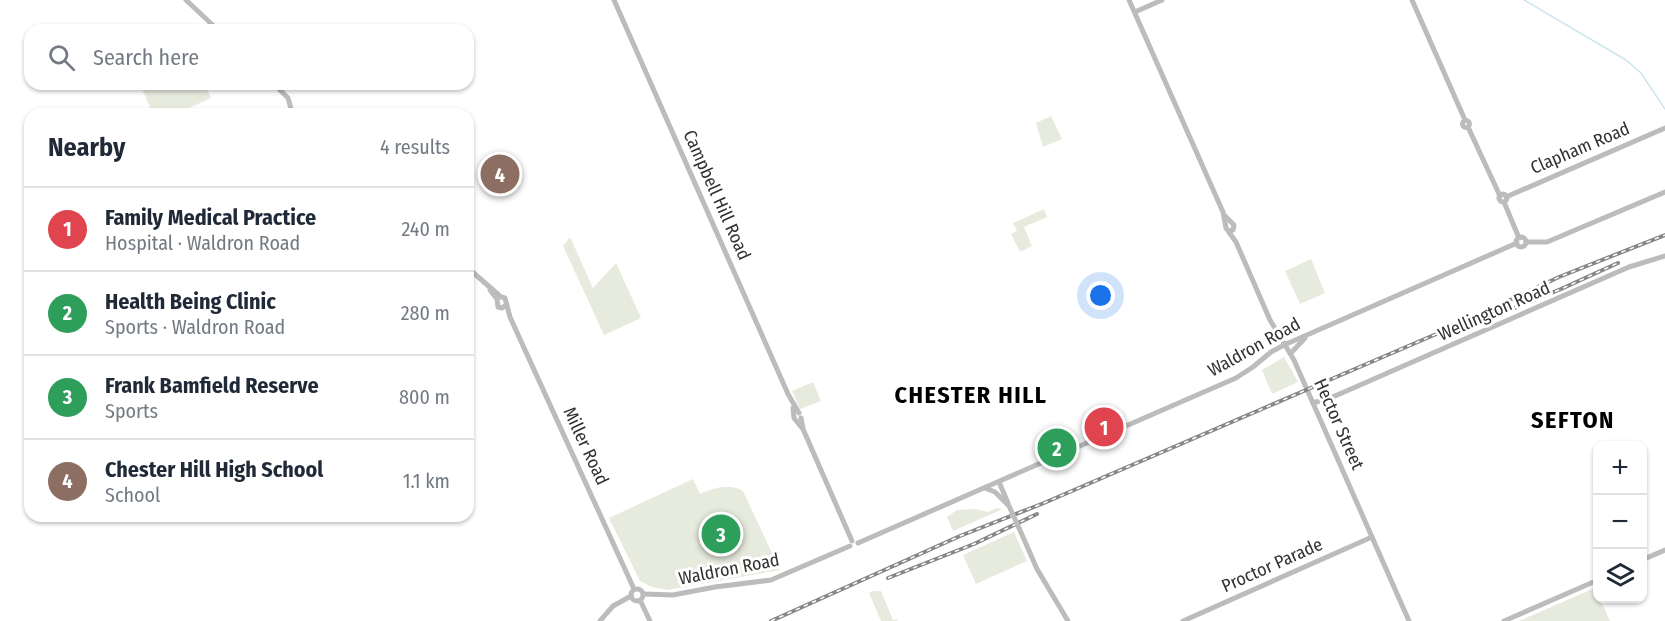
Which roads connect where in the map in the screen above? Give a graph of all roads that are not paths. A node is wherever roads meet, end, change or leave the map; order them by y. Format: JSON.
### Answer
{"nodes":[{"id":1,"x":186,"y":0,"type":"edge"},
{"id":2,"x":614,"y":0,"type":"edge"},
{"id":3,"x":1129,"y":0,"type":"edge"},
{"id":4,"x":1162,"y":0,"type":"edge"},
{"id":5,"x":1412,"y":0,"type":"edge"},
{"id":6,"x":1135,"y":12,"type":"junction"},
{"id":7,"x":212,"y":24,"type":"edge"},
{"id":8,"x":280,"y":90,"type":"edge"},
{"id":9,"x":290,"y":108,"type":"edge"},
{"id":10,"x":1665,"y":128,"type":"edge"},
{"id":11,"x":1665,"y":192,"type":"edge"},
{"id":12,"x":1503,"y":197,"type":"junction"},
{"id":13,"x":1518,"y":240,"type":"junction"},
{"id":14,"x":1665,"y":256,"type":"edge"},
{"id":15,"x":474,"y":274,"type":"edge"},
{"id":16,"x":499,"y":298,"type":"junction"},
{"id":17,"x":504,"y":307,"type":"junction"},
{"id":18,"x":1313,"y":332,"type":"junction"},
{"id":19,"x":1284,"y":345,"type":"junction"},
{"id":20,"x":1291,"y":353,"type":"junction"},
{"id":21,"x":1335,"y":396,"type":"junction"},
{"id":22,"x":1313,"y":403,"type":"junction"},
{"id":23,"x":1317,"y":413,"type":"junction"},
{"id":24,"x":999,"y":482,"type":"junction"},
{"id":25,"x":984,"y":488,"type":"junction"},
{"id":26,"x":1010,"y":507,"type":"junction"},
{"id":27,"x":1372,"y":537,"type":"junction"},
{"id":28,"x":853,"y":544,"type":"junction"},
{"id":29,"x":1665,"y":550,"type":"edge"},
{"id":30,"x":1647,"y":558,"type":"edge"},
{"id":31,"x":1593,"y":582,"type":"edge"},
{"id":32,"x":634,"y":589,"type":"junction"},
{"id":33,"x":631,"y":596,"type":"junction"},
{"id":34,"x":642,"y":597,"type":"junction"},
{"id":35,"x":600,"y":621,"type":"edge"},
{"id":36,"x":650,"y":621,"type":"edge"},
{"id":37,"x":1068,"y":621,"type":"edge"},
{"id":38,"x":1183,"y":621,"type":"edge"},
{"id":39,"x":1409,"y":621,"type":"edge"},
{"id":40,"x":1504,"y":621,"type":"edge"}],
"edges":[{"from":1,"to":7,"type":"street"},
{"from":2,"to":28,"type":"street","name":"Campbell Hill Road"},
{"from":3,"to":6,"type":"street","name":"Hector Street"},
{"from":4,"to":6,"type":"street"},
{"from":5,"to":12,"type":"street"},
{"from":6,"to":19,"type":"street","name":"Hector Street"},
{"from":8,"to":9,"type":"street"},
{"from":10,"to":12,"type":"street","name":"Clapham Road"},
{"from":11,"to":13,"type":"street"},
{"from":12,"to":13,"type":"street"},
{"from":13,"to":18,"type":"street","name":"Waldron Road"},
{"from":14,"to":21,"type":"street","name":"Wellington Road"},
{"from":15,"to":16,"type":"street"},
{"from":16,"to":17,"type":"street"},
{"from":16,"to":17,"type":"street"},
{"from":17,"to":32,"type":"street","name":"Miller Road"},
{"from":18,"to":19,"type":"street","name":"Waldron Road"},
{"from":18,"to":20,"type":"street"},
{"from":19,"to":20,"type":"street","name":"Hector Street"},
{"from":19,"to":24,"type":"street","name":"Waldron Road"},
{"from":20,"to":22,"type":"street","name":"Hector Street"},
{"from":21,"to":22,"type":"street","name":"Wellington Road"},
{"from":21,"to":23,"type":"street","name":"Wellington Road"},
{"from":22,"to":23,"type":"street","name":"Hector Street"},
{"from":23,"to":27,"type":"street","name":"Hector Street"},
{"from":24,"to":25,"type":"street","name":"Waldron Road"},
{"from":24,"to":26,"type":"street"},
{"from":25,"to":26,"type":"street"},
{"from":25,"to":28,"type":"street","name":"Waldron Road"},
{"from":26,"to":37,"type":"street","bridge":true},
{"from":27,"to":38,"type":"street","name":"Proctor Parade"},
{"from":27,"to":39,"type":"street","name":"Hector Street"},
{"from":28,"to":34,"type":"street","name":"Waldron Road"},
{"from":29,"to":30,"type":"street"},
{"from":31,"to":40,"type":"street"},
{"from":32,"to":33,"type":"street"},
{"from":32,"to":34,"type":"street"},
{"from":33,"to":34,"type":"street"},
{"from":33,"to":35,"type":"street"},
{"from":34,"to":36,"type":"street"}]}
